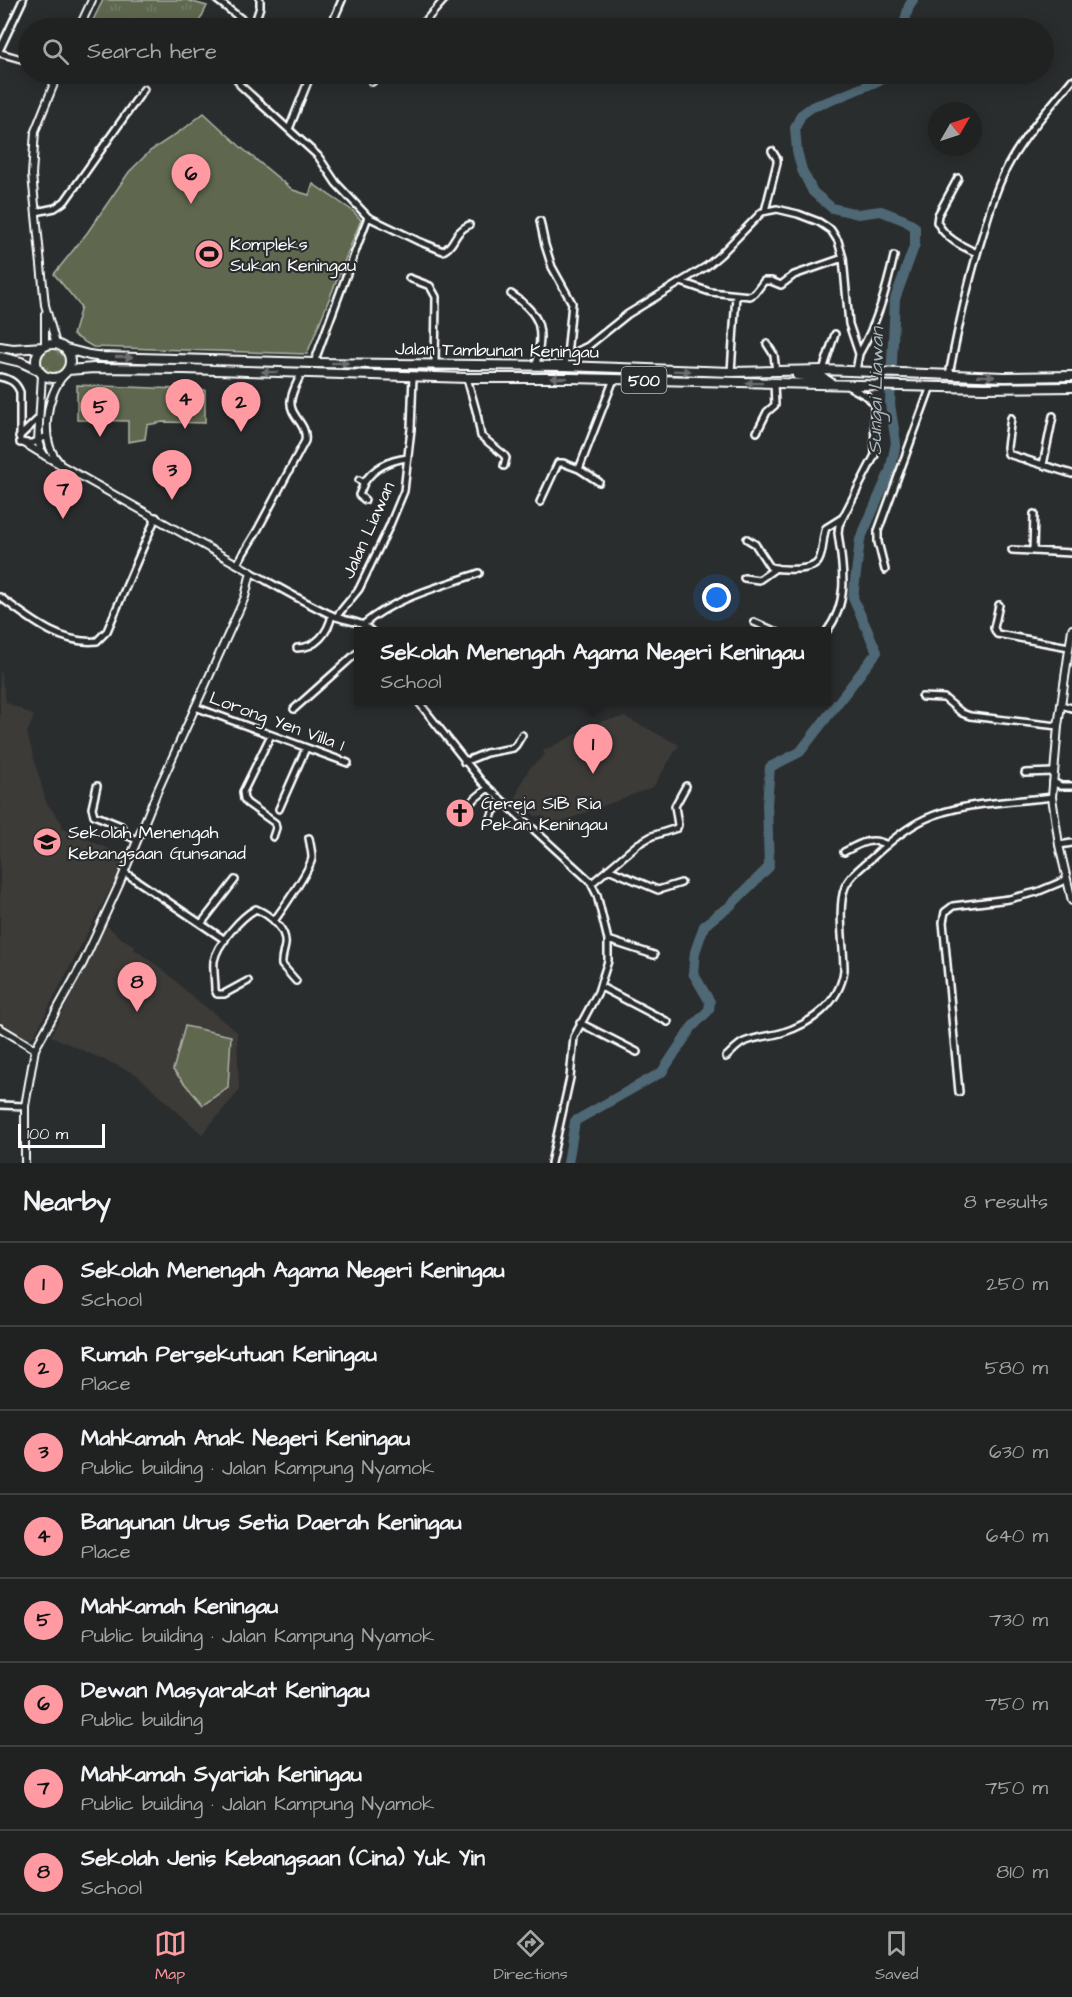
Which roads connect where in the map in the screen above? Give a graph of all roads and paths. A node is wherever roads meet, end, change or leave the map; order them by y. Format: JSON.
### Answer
{"nodes":[{"id":1,"x":23,"y":0,"type":"edge"},
{"id":2,"x":92,"y":0,"type":"edge"},
{"id":3,"x":217,"y":0,"type":"edge"},
{"id":4,"x":260,"y":0,"type":"edge"},
{"id":5,"x":342,"y":0,"type":"edge"},
{"id":6,"x":444,"y":0,"type":"edge"},
{"id":7,"x":84,"y":18,"type":"edge"},
{"id":8,"x":240,"y":18,"type":"edge"},
{"id":9,"x":256,"y":18,"type":"edge"},
{"id":10,"x":334,"y":18,"type":"edge"},
{"id":11,"x":429,"y":18,"type":"edge"},
{"id":12,"x":0,"y":51,"type":"edge"},
{"id":13,"x":18,"y":57,"type":"edge"},
{"id":14,"x":1072,"y":80,"type":"edge"},
{"id":15,"x":54,"y":84,"type":"edge"},
{"id":16,"x":240,"y":84,"type":"edge"},
{"id":17,"x":307,"y":84,"type":"edge"},
{"id":18,"x":144,"y":89,"type":"dead end"},
{"id":19,"x":289,"y":129,"type":"junction"},
{"id":20,"x":772,"y":151,"type":"dead end"},
{"id":21,"x":958,"y":177,"type":"dead end"},
{"id":22,"x":765,"y":211,"type":"junction"},
{"id":23,"x":36,"y":212,"type":"junction"},
{"id":24,"x":368,"y":217,"type":"junction"},
{"id":25,"x":540,"y":221,"type":"dead end"},
{"id":26,"x":469,"y":225,"type":"dead end"},
{"id":27,"x":977,"y":253,"type":"junction"},
{"id":28,"x":894,"y":256,"type":"dead end"},
{"id":29,"x":843,"y":258,"type":"junction"},
{"id":30,"x":409,"y":278,"type":"dead end"},
{"id":31,"x":681,"y":282,"type":"junction"},
{"id":32,"x":511,"y":294,"type":"dead end"},
{"id":33,"x":736,"y":294,"type":"junction"},
{"id":34,"x":45,"y":305,"type":"junction"},
{"id":35,"x":835,"y":334,"type":"dead end"},
{"id":36,"x":56,"y":344,"type":"junction"},
{"id":37,"x":767,"y":344,"type":"dead end"},
{"id":38,"x":44,"y":346,"type":"junction"},
{"id":39,"x":0,"y":347,"type":"edge"},
{"id":40,"x":66,"y":349,"type":"junction"},
{"id":41,"x":859,"y":354,"type":"junction"},
{"id":42,"x":567,"y":356,"type":"junction"},
{"id":43,"x":0,"y":357,"type":"edge"},
{"id":44,"x":314,"y":363,"type":"junction"},
{"id":45,"x":435,"y":365,"type":"junction"},
{"id":46,"x":536,"y":366,"type":"junction"},
{"id":47,"x":564,"y":366,"type":"junction"},
{"id":48,"x":823,"y":370,"type":"junction"},
{"id":49,"x":856,"y":371,"type":"junction"},
{"id":50,"x":66,"y":372,"type":"junction"},
{"id":51,"x":302,"y":372,"type":"junction"},
{"id":52,"x":731,"y":372,"type":"junction"},
{"id":53,"x":779,"y":372,"type":"junction"},
{"id":54,"x":40,"y":373,"type":"junction"},
{"id":55,"x":949,"y":375,"type":"junction"},
{"id":56,"x":413,"y":376,"type":"junction"},
{"id":57,"x":1072,"y":376,"type":"edge"},
{"id":58,"x":0,"y":377,"type":"edge"},
{"id":59,"x":467,"y":378,"type":"junction"},
{"id":60,"x":614,"y":379,"type":"junction"},
{"id":61,"x":774,"y":383,"type":"junction"},
{"id":62,"x":831,"y":383,"type":"junction"},
{"id":63,"x":844,"y":384,"type":"junction"},
{"id":64,"x":931,"y":386,"type":"junction"},
{"id":65,"x":1072,"y":387,"type":"edge"},
{"id":66,"x":40,"y":416,"type":"junction"},
{"id":67,"x":1053,"y":416,"type":"dead end"},
{"id":68,"x":20,"y":418,"type":"junction"},
{"id":69,"x":1011,"y":418,"type":"dead end"},
{"id":70,"x":34,"y":423,"type":"junction"},
{"id":71,"x":757,"y":432,"type":"dead end"},
{"id":72,"x":47,"y":436,"type":"junction"},
{"id":73,"x":21,"y":441,"type":"junction"},
{"id":74,"x":38,"y":441,"type":"junction"},
{"id":75,"x":45,"y":456,"type":"junction"},
{"id":76,"x":408,"y":458,"type":"junction"},
{"id":77,"x":61,"y":464,"type":"junction"},
{"id":78,"x":1043,"y":465,"type":"junction"},
{"id":79,"x":504,"y":466,"type":"dead end"},
{"id":80,"x":579,"y":469,"type":"junction"},
{"id":81,"x":1072,"y":474,"type":"edge"},
{"id":82,"x":599,"y":482,"type":"dead end"},
{"id":83,"x":365,"y":500,"type":"dead end"},
{"id":84,"x":540,"y":502,"type":"dead end"},
{"id":85,"x":1034,"y":514,"type":"dead end"},
{"id":86,"x":156,"y":517,"type":"junction"},
{"id":87,"x":842,"y":518,"type":"junction"},
{"id":88,"x":747,"y":539,"type":"dead end"},
{"id":89,"x":1012,"y":550,"type":"dead end"},
{"id":90,"x":1033,"y":551,"type":"junction"},
{"id":91,"x":1072,"y":553,"type":"edge"},
{"id":92,"x":237,"y":564,"type":"junction"},
{"id":93,"x":776,"y":568,"type":"junction"},
{"id":94,"x":885,"y":570,"type":"dead end"},
{"id":95,"x":251,"y":572,"type":"junction"},
{"id":96,"x":479,"y":573,"type":"dead end"},
{"id":97,"x":744,"y":578,"type":"dead end"},
{"id":98,"x":0,"y":597,"type":"edge"},
{"id":99,"x":999,"y":605,"type":"dead end"},
{"id":100,"x":334,"y":616,"type":"junction"},
{"id":101,"x":754,"y":622,"type":"dead end"},
{"id":102,"x":364,"y":624,"type":"junction"},
{"id":103,"x":367,"y":627,"type":"edge"},
{"id":104,"x":766,"y":627,"type":"edge"},
{"id":105,"x":830,"y":627,"type":"edge"},
{"id":106,"x":1072,"y":629,"type":"edge"},
{"id":107,"x":1069,"y":647,"type":"junction"},
{"id":108,"x":297,"y":648,"type":"dead end"},
{"id":109,"x":354,"y":655,"type":"edge"},
{"id":110,"x":1068,"y":674,"type":"edge"},
{"id":111,"x":922,"y":697,"type":"dead end"},
{"id":112,"x":421,"y":705,"type":"edge"},
{"id":113,"x":1061,"y":705,"type":"junction"},
{"id":114,"x":195,"y":707,"type":"junction"},
{"id":115,"x":1072,"y":708,"type":"edge"},
{"id":116,"x":294,"y":709,"type":"dead end"},
{"id":117,"x":1058,"y":726,"type":"junction"},
{"id":118,"x":271,"y":735,"type":"junction"},
{"id":119,"x":522,"y":735,"type":"dead end"},
{"id":120,"x":306,"y":748,"type":"junction"},
{"id":121,"x":464,"y":762,"type":"junction"},
{"id":122,"x":348,"y":763,"type":"dead end"},
{"id":123,"x":1053,"y":772,"type":"junction"},
{"id":124,"x":1025,"y":773,"type":"dead end"},
{"id":125,"x":1053,"y":782,"type":"junction"},
{"id":126,"x":97,"y":786,"type":"dead end"},
{"id":127,"x":686,"y":786,"type":"dead end"},
{"id":128,"x":1072,"y":786,"type":"edge"},
{"id":129,"x":488,"y":788,"type":"junction"},
{"id":130,"x":1052,"y":797,"type":"junction"},
{"id":131,"x":502,"y":801,"type":"junction"},
{"id":132,"x":471,"y":802,"type":"dead end"},
{"id":133,"x":279,"y":808,"type":"dead end"},
{"id":134,"x":490,"y":821,"type":"dead end"},
{"id":135,"x":273,"y":837,"type":"dead end"},
{"id":136,"x":309,"y":838,"type":"dead end"},
{"id":137,"x":137,"y":840,"type":"junction"},
{"id":138,"x":1072,"y":843,"type":"edge"},
{"id":139,"x":887,"y":845,"type":"junction"},
{"id":140,"x":1059,"y":845,"type":"junction"},
{"id":141,"x":844,"y":852,"type":"dead end"},
{"id":142,"x":608,"y":869,"type":"junction"},
{"id":143,"x":124,"y":872,"type":"junction"},
{"id":144,"x":235,"y":880,"type":"dead end"},
{"id":145,"x":1066,"y":880,"type":"junction"},
{"id":146,"x":681,"y":883,"type":"dead end"},
{"id":147,"x":592,"y":884,"type":"junction"},
{"id":148,"x":1072,"y":902,"type":"edge"},
{"id":149,"x":274,"y":921,"type":"junction"},
{"id":150,"x":201,"y":924,"type":"junction"},
{"id":151,"x":225,"y":940,"type":"junction"},
{"id":152,"x":608,"y":940,"type":"junction"},
{"id":153,"x":654,"y":956,"type":"dead end"},
{"id":154,"x":248,"y":981,"type":"dead end"},
{"id":155,"x":296,"y":981,"type":"dead end"},
{"id":156,"x":601,"y":987,"type":"junction"},
{"id":157,"x":669,"y":1022,"type":"dead end"},
{"id":158,"x":580,"y":1023,"type":"junction"},
{"id":159,"x":1,"y":1031,"type":"edge"},
{"id":160,"x":35,"y":1049,"type":"junction"},
{"id":161,"x":637,"y":1052,"type":"dead end"},
{"id":162,"x":726,"y":1057,"type":"dead end"},
{"id":163,"x":959,"y":1092,"type":"dead end"},
{"id":164,"x":0,"y":1105,"type":"edge"},
{"id":165,"x":25,"y":1107,"type":"junction"},
{"id":166,"x":25,"y":1163,"type":"edge"},
{"id":167,"x":550,"y":1163,"type":"edge"}],
"edges":[{"from":1,"to":12,"type":"street"},
{"from":2,"to":7,"type":"street"},
{"from":3,"to":8,"type":"street"},
{"from":4,"to":9,"type":"street"},
{"from":5,"to":10,"type":"street"},
{"from":6,"to":11,"type":"street"},
{"from":12,"to":13,"type":"street"},
{"from":14,"to":27,"type":"street"},
{"from":15,"to":23,"type":"street"},
{"from":16,"to":19,"type":"street"},
{"from":17,"to":19,"type":"street"},
{"from":18,"to":23,"type":"street"},
{"from":19,"to":24,"type":"street"},
{"from":20,"to":22,"type":"street"},
{"from":21,"to":27,"type":"street"},
{"from":22,"to":29,"type":"street"},
{"from":22,"to":31,"type":"street"},
{"from":23,"to":34,"type":"street"},
{"from":24,"to":26,"type":"street"},
{"from":24,"to":44,"type":"street"},
{"from":25,"to":42,"type":"street"},
{"from":27,"to":55,"type":"street"},
{"from":28,"to":41,"type":"street"},
{"from":29,"to":33,"type":"street"},
{"from":29,"to":41,"type":"street"},
{"from":30,"to":45,"type":"street"},
{"from":31,"to":33,"type":"street"},
{"from":31,"to":42,"type":"street"},
{"from":32,"to":46,"type":"street"},
{"from":33,"to":52,"type":"street"},
{"from":34,"to":36,"type":"street"},
{"from":34,"to":38,"type":"street"},
{"from":35,"to":48,"type":"street"},
{"from":36,"to":38,"type":"main road"},
{"from":36,"to":40,"type":"main road","number":"500"},
{"from":37,"to":53,"type":"street"},
{"from":38,"to":39,"type":"main road"},
{"from":38,"to":54,"type":"main road"},
{"from":40,"to":44,"type":"main road","name":"Jalan Tambunan Keningau","number":"500","one_way":true},
{"from":40,"to":50,"type":"main road"},
{"from":41,"to":49,"type":"street"},
{"from":42,"to":47,"type":"street"},
{"from":43,"to":54,"type":"main road","number":"500"},
{"from":44,"to":45,"type":"main road","name":"Jalan Tambunan Keningau","number":"500","one_way":true},
{"from":45,"to":46,"type":"main road","name":"Jalan Tambunan Keningau","number":"500"},
{"from":46,"to":47,"type":"main road","name":"Jalan Tambunan Keningau","number":"500"},
{"from":47,"to":52,"type":"main road","name":"Jalan Tambunan Keningau","number":"500","one_way":true},
{"from":48,"to":49,"type":"main road","name":"Jalan Tambunan Keningau","number":"500"},
{"from":48,"to":53,"type":"main road","name":"Jalan Tambunan Keningau","number":"500"},
{"from":49,"to":55,"type":"main road","name":"Jalan Tambunan Keningau","number":"500"},
{"from":51,"to":50,"type":"main road","name":"Jalan Tambunan Keningau","number":"500","one_way":true},
{"from":50,"to":54,"type":"main road","number":"500"},
{"from":50,"to":72,"type":"street"},
{"from":51,"to":56,"type":"main road","name":"Jalan Tambunan Keningau","number":"500"},
{"from":51,"to":92,"type":"street"},
{"from":52,"to":53,"type":"main road","name":"Jalan Tambunan Keningau","number":"500"},
{"from":53,"to":62,"type":"main road"},
{"from":54,"to":66,"type":"street"},
{"from":55,"to":57,"type":"main road","name":"Jalan Tambunan Keningau","number":"500","one_way":true},
{"from":56,"to":59,"type":"main road","name":"Jalan Tambunan Keningau","number":"500"},
{"from":56,"to":76,"type":"street","name":"Jalan Liawan"},
{"from":58,"to":68,"type":"street"},
{"from":60,"to":59,"type":"main road","name":"Jalan Tambunan Keningau","number":"500","one_way":true},
{"from":59,"to":79,"type":"street"},
{"from":61,"to":60,"type":"main road","name":"Jalan Tambunan Keningau","number":"500","one_way":true},
{"from":60,"to":80,"type":"street"},
{"from":61,"to":62,"type":"main road","name":"Jalan Tambunan Keningau","number":"500"},
{"from":61,"to":71,"type":"street"},
{"from":62,"to":63,"type":"main road","name":"Jalan Tambunan Keningau","number":"500"},
{"from":63,"to":64,"type":"main road","name":"Jalan Tambunan Keningau","number":"500"},
{"from":63,"to":87,"type":"street"},
{"from":64,"to":65,"type":"main road","name":"Jalan Tambunan Keningau","number":"500"},
{"from":64,"to":94,"type":"street"},
{"from":66,"to":70,"type":"street"},
{"from":66,"to":74,"type":"street"},
{"from":67,"to":78,"type":"street"},
{"from":68,"to":70,"type":"street"},
{"from":68,"to":73,"type":"street"},
{"from":69,"to":78,"type":"street"},
{"from":70,"to":73,"type":"street"},
{"from":72,"to":74,"type":"street"},
{"from":72,"to":77,"type":"street"},
{"from":73,"to":74,"type":"street"},
{"from":73,"to":75,"type":"street"},
{"from":74,"to":75,"type":"street"},
{"from":75,"to":77,"type":"street"},
{"from":76,"to":83,"type":"street"},
{"from":76,"to":100,"type":"street","name":"Jalan Liawan"},
{"from":77,"to":86,"type":"street"},
{"from":78,"to":81,"type":"street"},
{"from":80,"to":82,"type":"street"},
{"from":80,"to":84,"type":"street"},
{"from":85,"to":90,"type":"street"},
{"from":86,"to":92,"type":"street"},
{"from":86,"to":98,"type":"street"},
{"from":87,"to":93,"type":"street"},
{"from":87,"to":105,"type":"street"},
{"from":88,"to":93,"type":"street"},
{"from":89,"to":90,"type":"street"},
{"from":90,"to":91,"type":"street"},
{"from":92,"to":95,"type":"street"},
{"from":93,"to":97,"type":"street"},
{"from":95,"to":100,"type":"street"},
{"from":95,"to":114,"type":"street"},
{"from":96,"to":102,"type":"street"},
{"from":99,"to":107,"type":"street"},
{"from":100,"to":102,"type":"street"},
{"from":100,"to":108,"type":"street","name":"Jalan Liawan"},
{"from":101,"to":104,"type":"street"},
{"from":102,"to":103,"type":"street"},
{"from":106,"to":107,"type":"street"},
{"from":107,"to":110,"type":"street"},
{"from":109,"to":116,"type":"street"},
{"from":110,"to":113,"type":"street"},
{"from":111,"to":117,"type":"street"},
{"from":112,"to":121,"type":"street"},
{"from":113,"to":115,"type":"street"},
{"from":113,"to":117,"type":"street"},
{"from":114,"to":118,"type":"street","name":"Lorong Yen Villa 1"},
{"from":114,"to":137,"type":"street"},
{"from":117,"to":123,"type":"street"},
{"from":118,"to":120,"type":"street","name":"Lorong Yen Villa 1"},
{"from":118,"to":135,"type":"street"},
{"from":119,"to":121,"type":"street"},
{"from":120,"to":122,"type":"street","name":"Lorong Yen Villa 1"},
{"from":120,"to":133,"type":"street"},
{"from":121,"to":129,"type":"street"},
{"from":123,"to":124,"type":"street"},
{"from":123,"to":125,"type":"street"},
{"from":125,"to":128,"type":"street"},
{"from":125,"to":130,"type":"street"},
{"from":126,"to":137,"type":"street"},
{"from":127,"to":142,"type":"street"},
{"from":129,"to":131,"type":"street"},
{"from":129,"to":132,"type":"street"},
{"from":130,"to":139,"type":"street"},
{"from":130,"to":140,"type":"street"},
{"from":131,"to":134,"type":"street"},
{"from":131,"to":147,"type":"street"},
{"from":136,"to":149,"type":"street"},
{"from":137,"to":143,"type":"street"},
{"from":138,"to":140,"type":"street"},
{"from":139,"to":141,"type":"street"},
{"from":139,"to":162,"type":"street"},
{"from":140,"to":145,"type":"street"},
{"from":142,"to":146,"type":"street"},
{"from":142,"to":147,"type":"street"},
{"from":143,"to":150,"type":"street"},
{"from":143,"to":160,"type":"street"},
{"from":144,"to":150,"type":"street"},
{"from":145,"to":148,"type":"street"},
{"from":145,"to":163,"type":"street"},
{"from":147,"to":152,"type":"street"},
{"from":149,"to":151,"type":"street"},
{"from":149,"to":155,"type":"street"},
{"from":150,"to":151,"type":"street"},
{"from":151,"to":154,"type":"street"},
{"from":152,"to":153,"type":"street"},
{"from":152,"to":156,"type":"street"},
{"from":156,"to":157,"type":"street"},
{"from":156,"to":158,"type":"street"},
{"from":158,"to":161,"type":"street"},
{"from":158,"to":167,"type":"street"},
{"from":159,"to":160,"type":"street"},
{"from":160,"to":165,"type":"street"},
{"from":164,"to":165,"type":"street"},
{"from":165,"to":166,"type":"street"}]}
